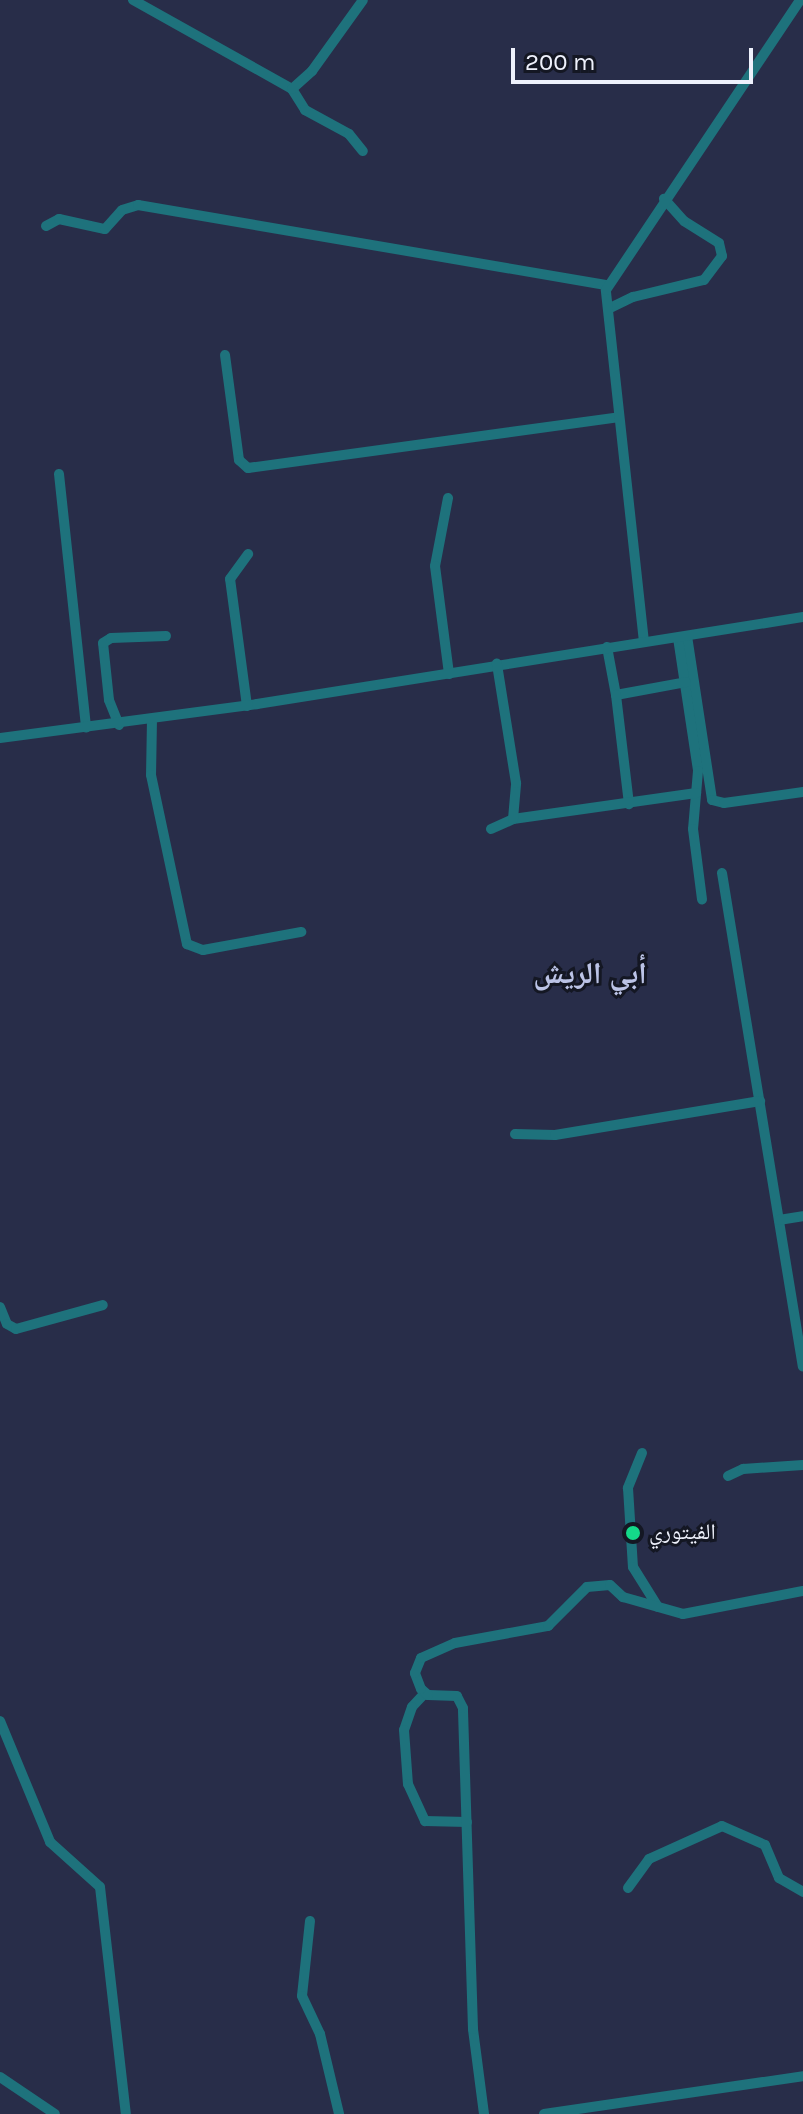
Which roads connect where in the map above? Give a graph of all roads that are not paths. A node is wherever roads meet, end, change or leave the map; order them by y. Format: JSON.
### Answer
{"nodes":[{"id":1,"x":133,"y":0,"type":"edge"},
{"id":2,"x":363,"y":0,"type":"edge"},
{"id":3,"x":800,"y":0,"type":"edge"},
{"id":4,"x":292,"y":89,"type":"junction"},
{"id":5,"x":363,"y":151,"type":"dead end"},
{"id":6,"x":664,"y":199,"type":"junction"},
{"id":7,"x":46,"y":226,"type":"dead end"},
{"id":8,"x":607,"y":285,"type":"junction"},
{"id":9,"x":608,"y":309,"type":"junction"},
{"id":10,"x":225,"y":355,"type":"dead end"},
{"id":11,"x":618,"y":417,"type":"junction"},
{"id":12,"x":59,"y":474,"type":"dead end"},
{"id":13,"x":448,"y":498,"type":"dead end"},
{"id":14,"x":248,"y":554,"type":"dead end"},
{"id":15,"x":803,"y":617,"type":"edge"},
{"id":16,"x":166,"y":636,"type":"dead end"},
{"id":17,"x":682,"y":637,"type":"junction"},
{"id":18,"x":644,"y":642,"type":"junction"},
{"id":19,"x":607,"y":647,"type":"junction"},
{"id":20,"x":497,"y":664,"type":"junction"},
{"id":21,"x":449,"y":674,"type":"junction"},
{"id":22,"x":686,"y":682,"type":"junction"},
{"id":23,"x":616,"y":695,"type":"junction"},
{"id":24,"x":247,"y":706,"type":"junction"},
{"id":25,"x":152,"y":719,"type":"junction"},
{"id":26,"x":119,"y":725,"type":"junction"},
{"id":27,"x":86,"y":728,"type":"junction"},
{"id":28,"x":0,"y":738,"type":"edge"},
{"id":29,"x":803,"y":792,"type":"edge"},
{"id":30,"x":696,"y":793,"type":"junction"},
{"id":31,"x":629,"y":804,"type":"junction"},
{"id":32,"x":513,"y":819,"type":"junction"},
{"id":33,"x":491,"y":829,"type":"dead end"},
{"id":34,"x":722,"y":873,"type":"dead end"},
{"id":35,"x":702,"y":899,"type":"dead end"},
{"id":36,"x":301,"y":932,"type":"dead end"},
{"id":37,"x":760,"y":1101,"type":"junction"},
{"id":38,"x":515,"y":1134,"type":"dead end"},
{"id":39,"x":803,"y":1216,"type":"edge"},
{"id":40,"x":779,"y":1220,"type":"junction"},
{"id":41,"x":103,"y":1305,"type":"dead end"},
{"id":42,"x":0,"y":1307,"type":"edge"},
{"id":43,"x":803,"y":1366,"type":"edge"},
{"id":44,"x":642,"y":1453,"type":"dead end"},
{"id":45,"x":803,"y":1465,"type":"edge"},
{"id":46,"x":728,"y":1476,"type":"dead end"},
{"id":47,"x":803,"y":1591,"type":"edge"},
{"id":48,"x":659,"y":1608,"type":"junction"},
{"id":49,"x":425,"y":1693,"type":"junction"},
{"id":50,"x":0,"y":1721,"type":"edge"},
{"id":51,"x":467,"y":1822,"type":"junction"},
{"id":52,"x":628,"y":1888,"type":"dead end"},
{"id":53,"x":803,"y":1892,"type":"edge"},
{"id":54,"x":310,"y":1921,"type":"dead end"},
{"id":55,"x":803,"y":2076,"type":"edge"},
{"id":56,"x":0,"y":2077,"type":"edge"},
{"id":57,"x":55,"y":2114,"type":"edge"},
{"id":58,"x":126,"y":2114,"type":"edge"},
{"id":59,"x":339,"y":2114,"type":"edge"},
{"id":60,"x":484,"y":2114,"type":"edge"},
{"id":61,"x":544,"y":2114,"type":"edge"}],
"edges":[{"from":1,"to":4,"type":"street"},
{"from":2,"to":4,"type":"street"},
{"from":3,"to":6,"type":"street"},
{"from":4,"to":5,"type":"street"},
{"from":6,"to":8,"type":"street"},
{"from":6,"to":9,"type":"street"},
{"from":7,"to":8,"type":"street"},
{"from":8,"to":9,"type":"street"},
{"from":9,"to":11,"type":"street"},
{"from":10,"to":11,"type":"street"},
{"from":11,"to":18,"type":"street"},
{"from":12,"to":27,"type":"street"},
{"from":13,"to":21,"type":"street"},
{"from":14,"to":24,"type":"street"},
{"from":15,"to":17,"type":"street"},
{"from":16,"to":26,"type":"street"},
{"from":17,"to":18,"type":"street"},
{"from":17,"to":22,"type":"street"},
{"from":17,"to":29,"type":"street"},
{"from":18,"to":19,"type":"street"},
{"from":19,"to":20,"type":"street"},
{"from":19,"to":23,"type":"street"},
{"from":20,"to":21,"type":"street"},
{"from":20,"to":32,"type":"street"},
{"from":21,"to":24,"type":"street"},
{"from":22,"to":23,"type":"street"},
{"from":22,"to":30,"type":"street"},
{"from":23,"to":31,"type":"street"},
{"from":24,"to":25,"type":"street"},
{"from":25,"to":26,"type":"street"},
{"from":25,"to":36,"type":"street"},
{"from":26,"to":27,"type":"street"},
{"from":27,"to":28,"type":"street"},
{"from":30,"to":31,"type":"street"},
{"from":30,"to":35,"type":"street"},
{"from":31,"to":32,"type":"street"},
{"from":32,"to":33,"type":"street"},
{"from":34,"to":37,"type":"street"},
{"from":37,"to":38,"type":"street"},
{"from":37,"to":40,"type":"street"},
{"from":39,"to":40,"type":"street"},
{"from":40,"to":43,"type":"street"},
{"from":41,"to":42,"type":"street"},
{"from":44,"to":48,"type":"street"},
{"from":45,"to":46,"type":"street"},
{"from":47,"to":48,"type":"street"},
{"from":48,"to":49,"type":"street"},
{"from":49,"to":51,"type":"street"},
{"from":49,"to":51,"type":"street"},
{"from":50,"to":58,"type":"street"},
{"from":51,"to":60,"type":"street"},
{"from":52,"to":53,"type":"street"},
{"from":54,"to":59,"type":"street"},
{"from":55,"to":61,"type":"street"},
{"from":56,"to":57,"type":"street"}]}
